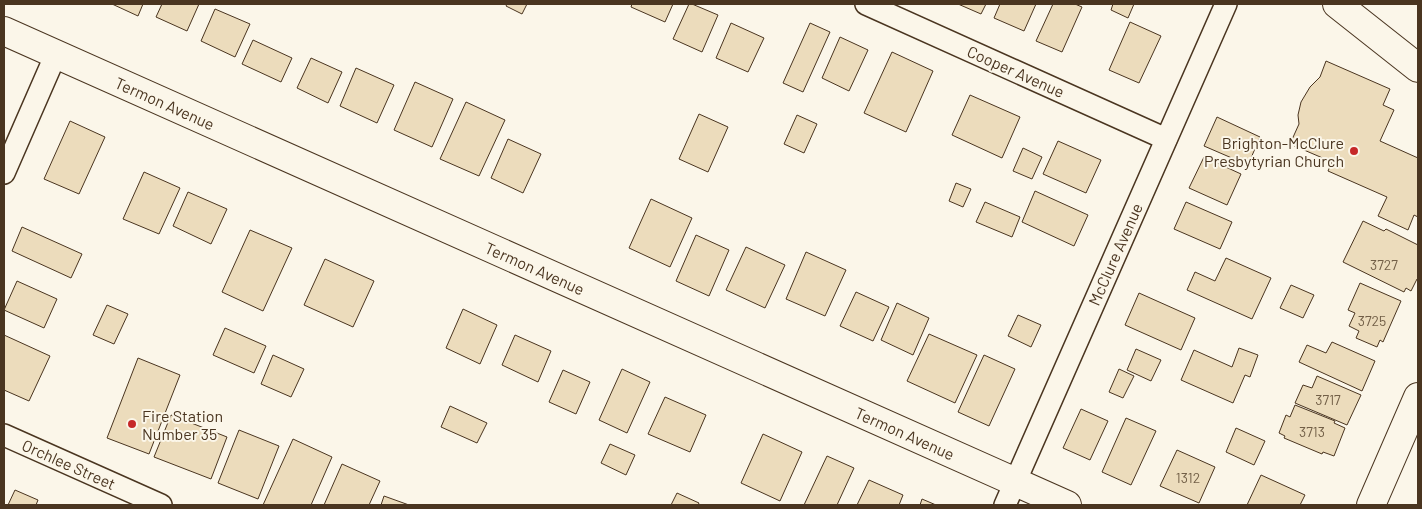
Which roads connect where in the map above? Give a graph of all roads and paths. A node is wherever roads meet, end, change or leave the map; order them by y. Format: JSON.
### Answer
{"nodes":[{"id":1,"x":866,"y":4,"type":"edge"},
{"id":2,"x":1226,"y":4,"type":"edge"},
{"id":3,"x":1337,"y":4,"type":"edge"},
{"id":4,"x":4,"y":31,"type":"edge"},
{"id":5,"x":56,"y":54,"type":"junction"},
{"id":6,"x":1418,"y":68,"type":"edge"},
{"id":7,"x":1166,"y":138,"type":"junction"},
{"id":8,"x":4,"y":173,"type":"edge"},
{"id":9,"x":1418,"y":397,"type":"edge"},
{"id":10,"x":4,"y":435,"type":"edge"},
{"id":11,"x":1010,"y":494,"type":"edge"},
{"id":12,"x":161,"y":505,"type":"edge"},
{"id":13,"x":1066,"y":505,"type":"edge"},
{"id":14,"x":1371,"y":505,"type":"edge"}],
"edges":[{"from":1,"to":7,"type":"street","name":"Cooper Avenue"},
{"from":2,"to":7,"type":"street","name":"McClure Avenue"},
{"from":3,"to":6,"type":"street"},
{"from":4,"to":5,"type":"street","name":"Termon Avenue"},
{"from":5,"to":8,"type":"street"},
{"from":5,"to":11,"type":"street","name":"Termon Avenue"},
{"from":7,"to":11,"type":"street","name":"McClure Avenue"},
{"from":9,"to":14,"type":"street"},
{"from":10,"to":12,"type":"street","name":"Orchlee Street"},
{"from":11,"to":13,"type":"street","name":"Termon Avenue"}]}
